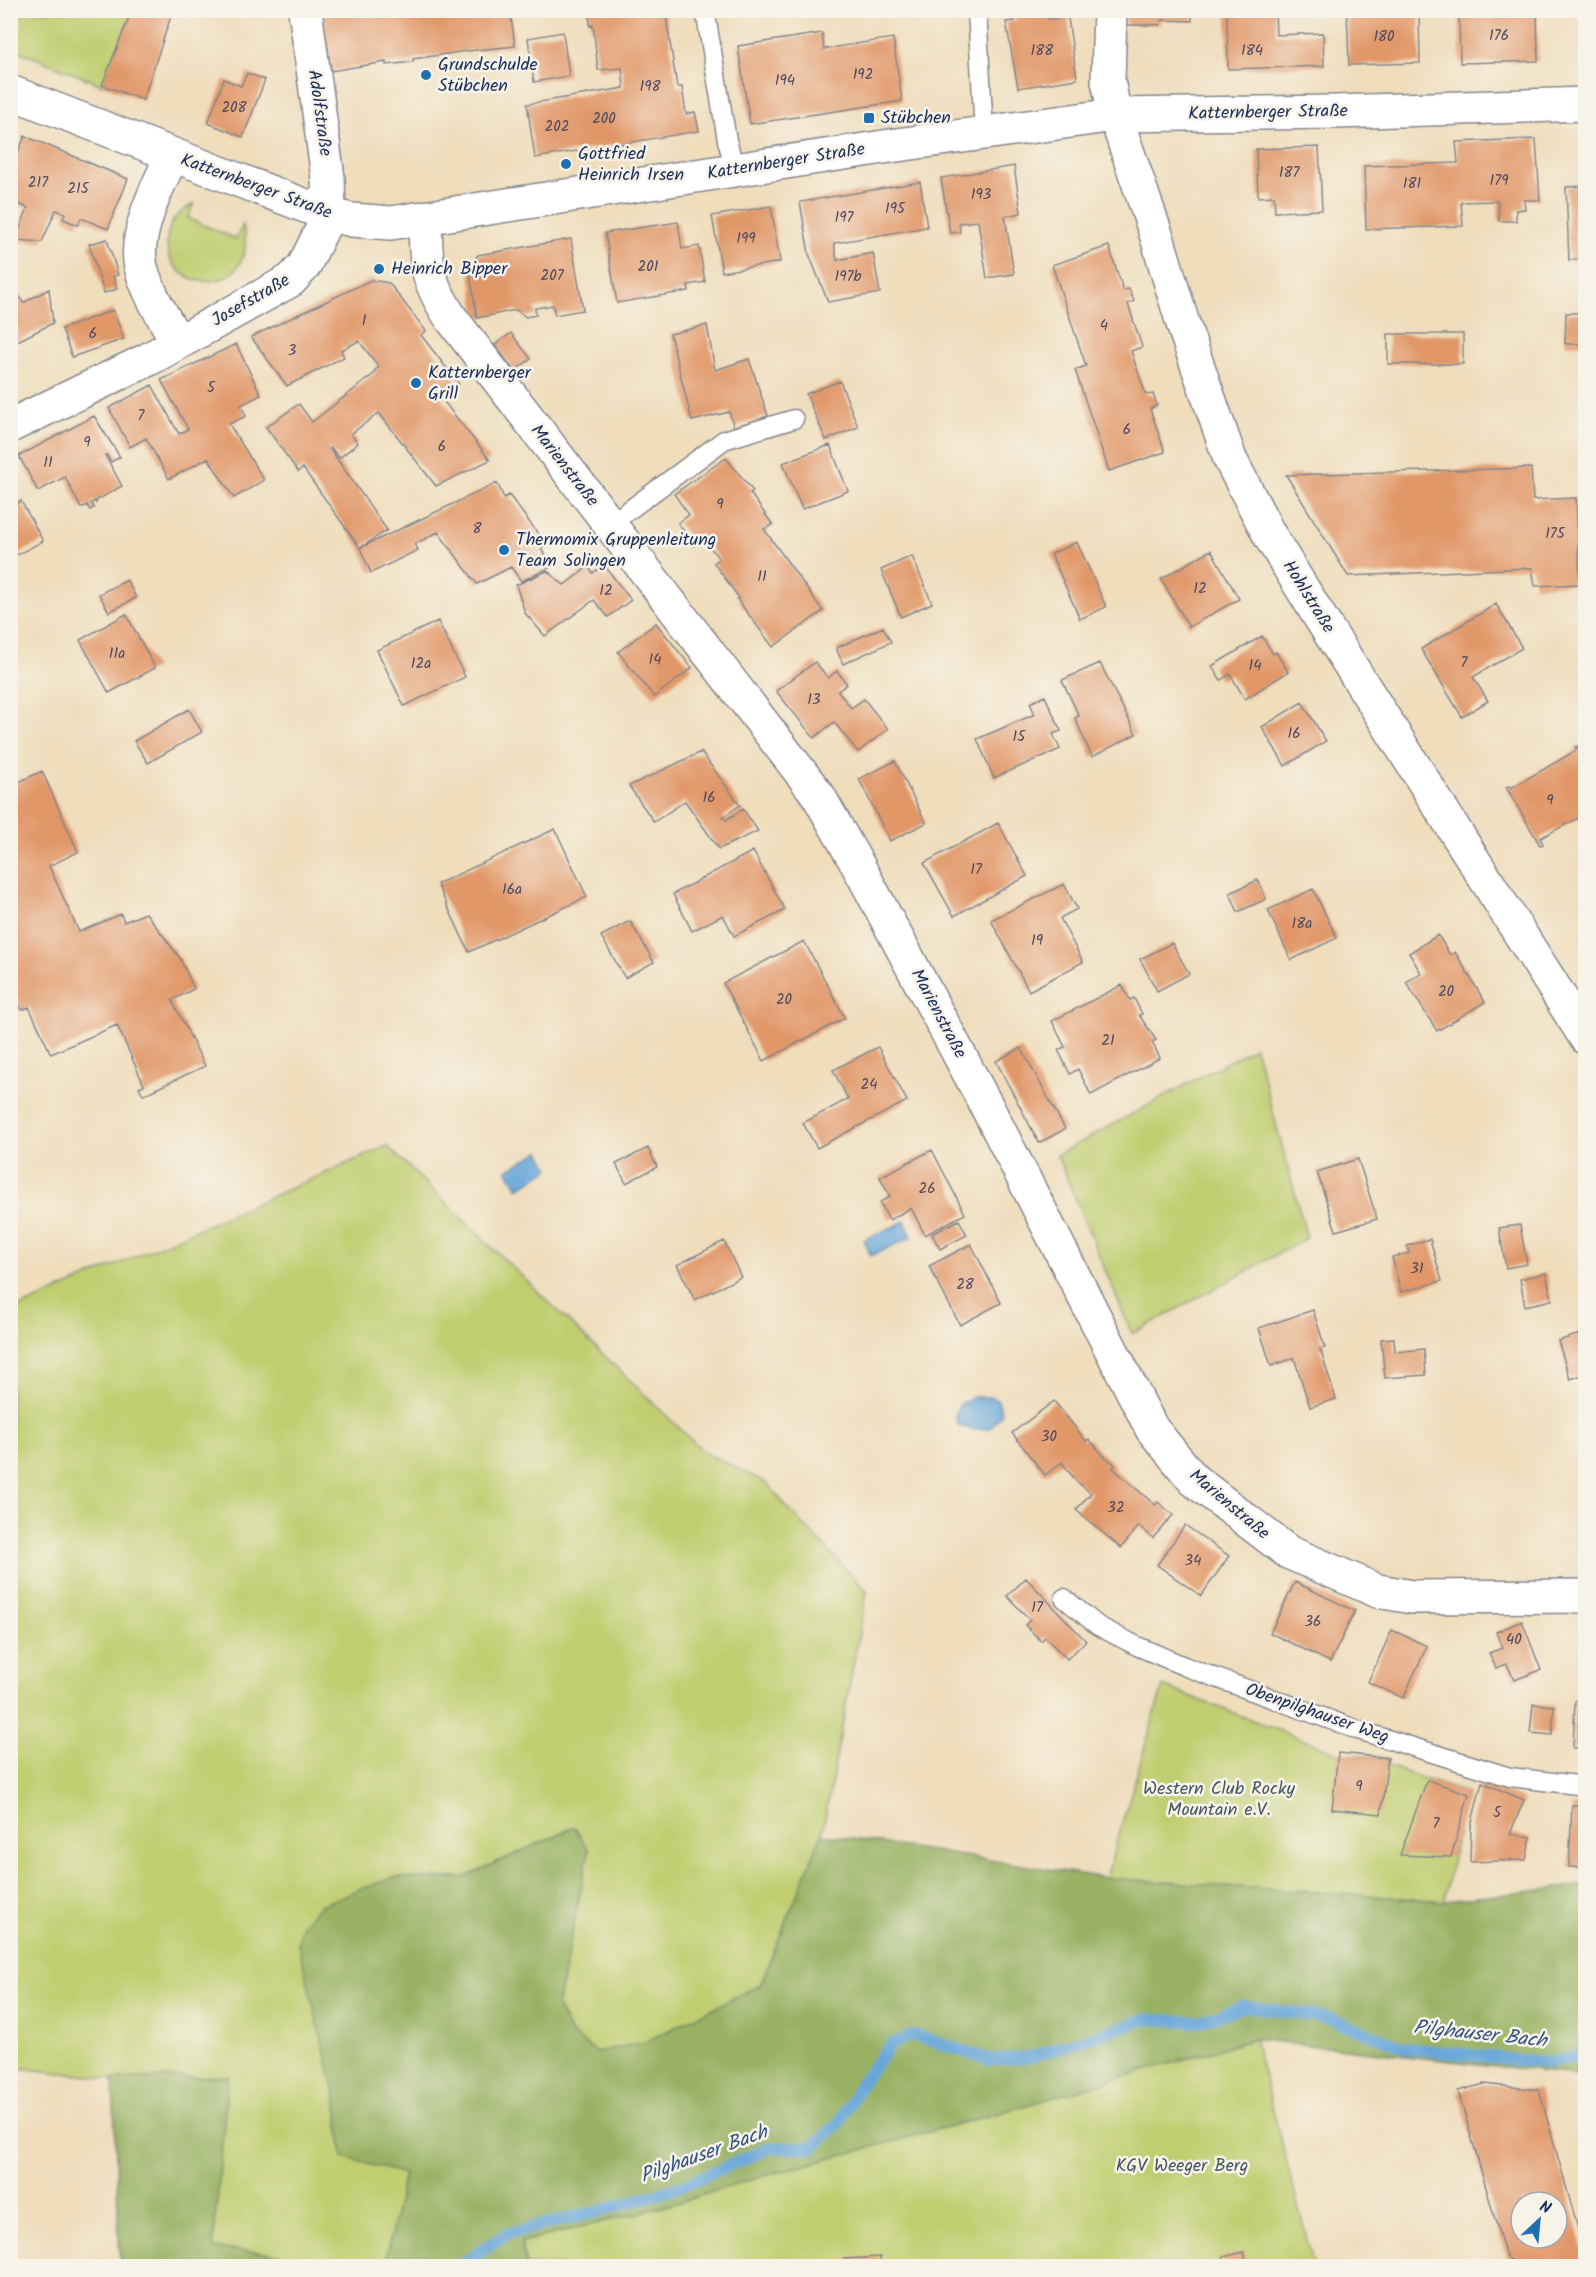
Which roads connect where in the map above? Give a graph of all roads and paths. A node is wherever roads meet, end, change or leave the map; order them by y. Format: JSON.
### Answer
{"nodes":[{"id":1,"x":305,"y":10,"type":"edge"},
{"id":2,"x":705,"y":10,"type":"edge"},
{"id":3,"x":977,"y":10,"type":"edge"},
{"id":4,"x":1110,"y":10,"type":"edge"},
{"id":5,"x":10,"y":92,"type":"edge"},
{"id":6,"x":1586,"y":104,"type":"edge"},
{"id":7,"x":1115,"y":115,"type":"junction"},
{"id":8,"x":984,"y":133,"type":"junction"},
{"id":9,"x":172,"y":156,"type":"junction"},
{"id":10,"x":735,"y":170,"type":"junction"},
{"id":11,"x":329,"y":215,"type":"junction"},
{"id":12,"x":425,"y":219,"type":"junction"},
{"id":13,"x":178,"y":343,"type":"junction"},
{"id":14,"x":794,"y":419,"type":"dead end"},
{"id":15,"x":10,"y":426,"type":"edge"},
{"id":16,"x":609,"y":525,"type":"junction"},
{"id":17,"x":1586,"y":1038,"type":"edge"},
{"id":18,"x":1586,"y":1596,"type":"edge"},
{"id":19,"x":1064,"y":1598,"type":"dead end"},
{"id":20,"x":1586,"y":1786,"type":"edge"}],
"edges":[{"from":1,"to":11,"type":"street","name":"Adolfstraße"},
{"from":2,"to":10,"type":"lane"},
{"from":3,"to":8,"type":"lane"},
{"from":4,"to":7,"type":"street","name":"Hohlstraße"},
{"from":5,"to":9,"type":"street","name":"Katternberger Straße"},
{"from":6,"to":7,"type":"street","name":"Katternberger Straße"},
{"from":7,"to":8,"type":"street","name":"Katternberger Straße"},
{"from":7,"to":17,"type":"street","name":"Hohlstraße"},
{"from":8,"to":10,"type":"street","name":"Katternberger Straße"},
{"from":9,"to":11,"type":"street","name":"Katternberger Straße"},
{"from":9,"to":13,"type":"street"},
{"from":10,"to":12,"type":"street","name":"Katternberger Straße"},
{"from":11,"to":12,"type":"street","name":"Katternberger Straße"},
{"from":11,"to":13,"type":"street","name":"Josefstraße"},
{"from":12,"to":16,"type":"street","name":"Marienstraße"},
{"from":13,"to":15,"type":"street","name":"Josefstraße"},
{"from":14,"to":16,"type":"lane"},
{"from":16,"to":18,"type":"street","name":"Marienstraße"},
{"from":19,"to":20,"type":"lane","name":"Obenpilghauser Weg"}]}
